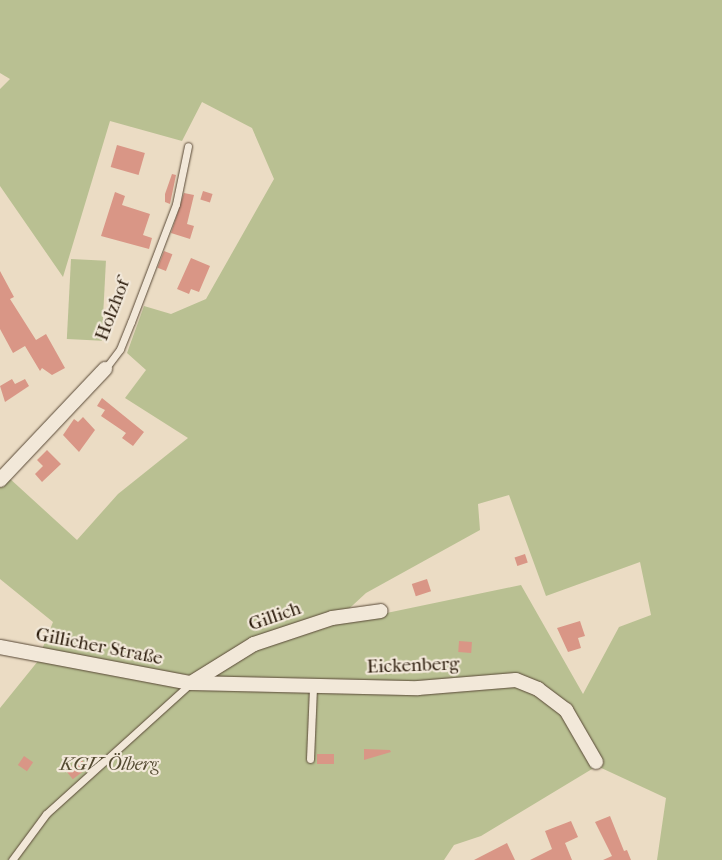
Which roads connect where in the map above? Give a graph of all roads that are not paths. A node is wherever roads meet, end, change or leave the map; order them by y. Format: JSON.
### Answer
{"nodes":[{"id":1,"x":188,"y":146,"type":"dead end"},
{"id":2,"x":105,"y":369,"type":"joint"},
{"id":3,"x":0,"y":480,"type":"edge"},
{"id":4,"x":381,"y":611,"type":"dead end"},
{"id":5,"x":0,"y":647,"type":"edge"},
{"id":6,"x":191,"y":683,"type":"junction"},
{"id":7,"x":313,"y":686,"type":"junction"},
{"id":8,"x":310,"y":759,"type":"dead end"},
{"id":9,"x":596,"y":762,"type":"dead end"},
{"id":10,"x":12,"y":860,"type":"edge"}],
"edges":[{"from":1,"to":2,"type":"lane","name":"Holzhof"},
{"from":2,"to":3,"type":"street","name":"Holzhof"},
{"from":4,"to":6,"type":"street","name":"Gillich"},
{"from":5,"to":6,"type":"street","name":"Gillicher Straße"},
{"from":6,"to":7,"type":"street","name":"Eickenberg"},
{"from":6,"to":10,"type":"lane"},
{"from":7,"to":8,"type":"lane"},
{"from":7,"to":9,"type":"street","name":"Eickenberg"}]}
